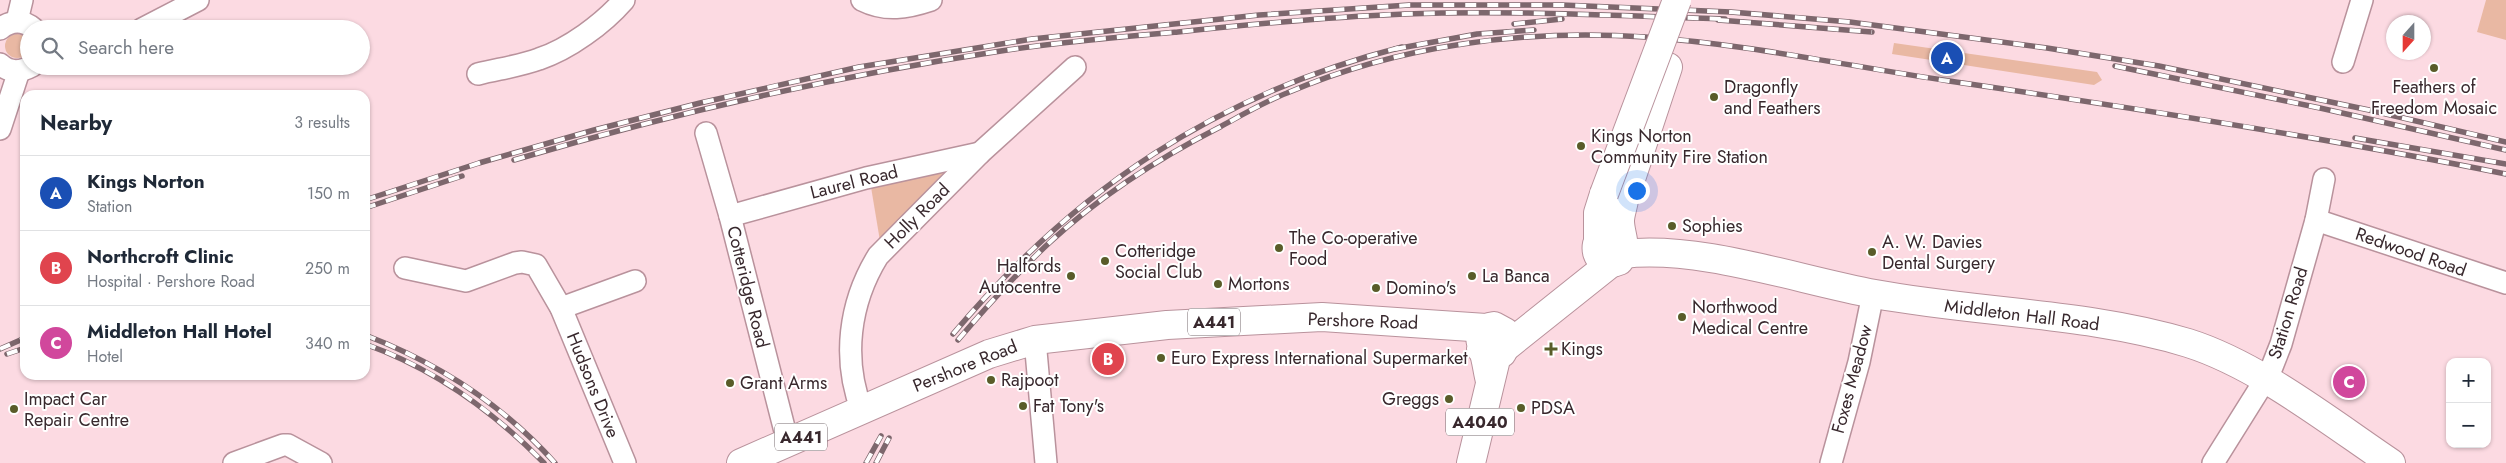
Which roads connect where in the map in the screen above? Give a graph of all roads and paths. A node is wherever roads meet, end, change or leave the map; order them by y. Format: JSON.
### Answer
{"nodes":[{"id":1,"x":22,"y":0,"type":"edge"},
{"id":2,"x":198,"y":0,"type":"edge"},
{"id":3,"x":624,"y":0,"type":"edge"},
{"id":4,"x":862,"y":0,"type":"edge"},
{"id":5,"x":931,"y":0,"type":"edge"},
{"id":6,"x":1683,"y":0,"type":"edge"},
{"id":7,"x":1694,"y":0,"type":"edge"},
{"id":8,"x":2362,"y":0,"type":"edge"},
{"id":9,"x":1672,"y":12,"type":"edge"},
{"id":10,"x":159,"y":20,"type":"edge"},
{"id":11,"x":17,"y":26,"type":"edge"},
{"id":12,"x":2342,"y":62,"type":"dead end"},
{"id":13,"x":17,"y":67,"type":"edge"},
{"id":14,"x":1075,"y":67,"type":"dead end"},
{"id":15,"x":478,"y":74,"type":"dead end"},
{"id":16,"x":0,"y":129,"type":"edge"},
{"id":17,"x":706,"y":133,"type":"dead end"},
{"id":18,"x":980,"y":153,"type":"junction"},
{"id":19,"x":2324,"y":180,"type":"dead end"},
{"id":20,"x":730,"y":216,"type":"junction"},
{"id":21,"x":2316,"y":220,"type":"junction"},
{"id":22,"x":1610,"y":251,"type":"junction"},
{"id":23,"x":405,"y":268,"type":"dead end"},
{"id":24,"x":635,"y":281,"type":"dead end"},
{"id":25,"x":2506,"y":283,"type":"edge"},
{"id":26,"x":1874,"y":294,"type":"junction"},
{"id":27,"x":561,"y":308,"type":"junction"},
{"id":28,"x":1035,"y":340,"type":"junction"},
{"id":29,"x":1492,"y":342,"type":"junction"},
{"id":30,"x":2264,"y":380,"type":"junction"},
{"id":31,"x":862,"y":410,"type":"junction"},
{"id":32,"x":788,"y":442,"type":"junction"},
{"id":33,"x":234,"y":463,"type":"edge"},
{"id":34,"x":321,"y":463,"type":"edge"},
{"id":35,"x":624,"y":463,"type":"edge"},
{"id":36,"x":741,"y":463,"type":"edge"},
{"id":37,"x":1046,"y":463,"type":"edge"},
{"id":38,"x":1471,"y":463,"type":"edge"},
{"id":39,"x":1831,"y":463,"type":"edge"},
{"id":40,"x":2213,"y":463,"type":"edge"},
{"id":41,"x":2391,"y":463,"type":"edge"}],
"edges":[{"from":1,"to":11,"type":"street"},
{"from":2,"to":10,"type":"street"},
{"from":3,"to":15,"type":"street"},
{"from":4,"to":5,"type":"street"},
{"from":6,"to":9,"type":"main road"},
{"from":7,"to":22,"type":"main road"},
{"from":8,"to":12,"type":"street"},
{"from":9,"to":22,"type":"main road","bridge":true},
{"from":13,"to":16,"type":"street"},
{"from":14,"to":18,"type":"street","name":"Holly Road"},
{"from":17,"to":20,"type":"street","name":"Cotteridge Road"},
{"from":18,"to":20,"type":"street","name":"Laurel Road"},
{"from":18,"to":31,"type":"street","name":"Holly Road"},
{"from":19,"to":21,"type":"street","name":"Station Road"},
{"from":20,"to":32,"type":"street","name":"Cotteridge Road"},
{"from":21,"to":25,"type":"street","name":"Redwood Road"},
{"from":21,"to":30,"type":"street","name":"Station Road"},
{"from":22,"to":26,"type":"main road","name":"Middleton Hall Road"},
{"from":22,"to":29,"type":"main road"},
{"from":23,"to":27,"type":"street","name":"Hudsons Drive"},
{"from":24,"to":27,"type":"street"},
{"from":26,"to":30,"type":"main road","name":"Middleton Hall Road"},
{"from":26,"to":39,"type":"street","name":"Foxes Meadow"},
{"from":27,"to":35,"type":"street","name":"Hudsons Drive"},
{"from":28,"to":29,"type":"main road","name":"Pershore Road","number":"A441"},
{"from":28,"to":31,"type":"main road","name":"Pershore Road","number":"A441"},
{"from":28,"to":37,"type":"street"},
{"from":29,"to":38,"type":"main road","number":"A4040"},
{"from":30,"to":40,"type":"street","name":"Station Road"},
{"from":30,"to":41,"type":"main road","name":"Middleton Hall Road"},
{"from":31,"to":32,"type":"main road","name":"Pershore Road","number":"A441"},
{"from":32,"to":36,"type":"main road","name":"Pershore Road","number":"A441"},
{"from":33,"to":34,"type":"street"}]}
